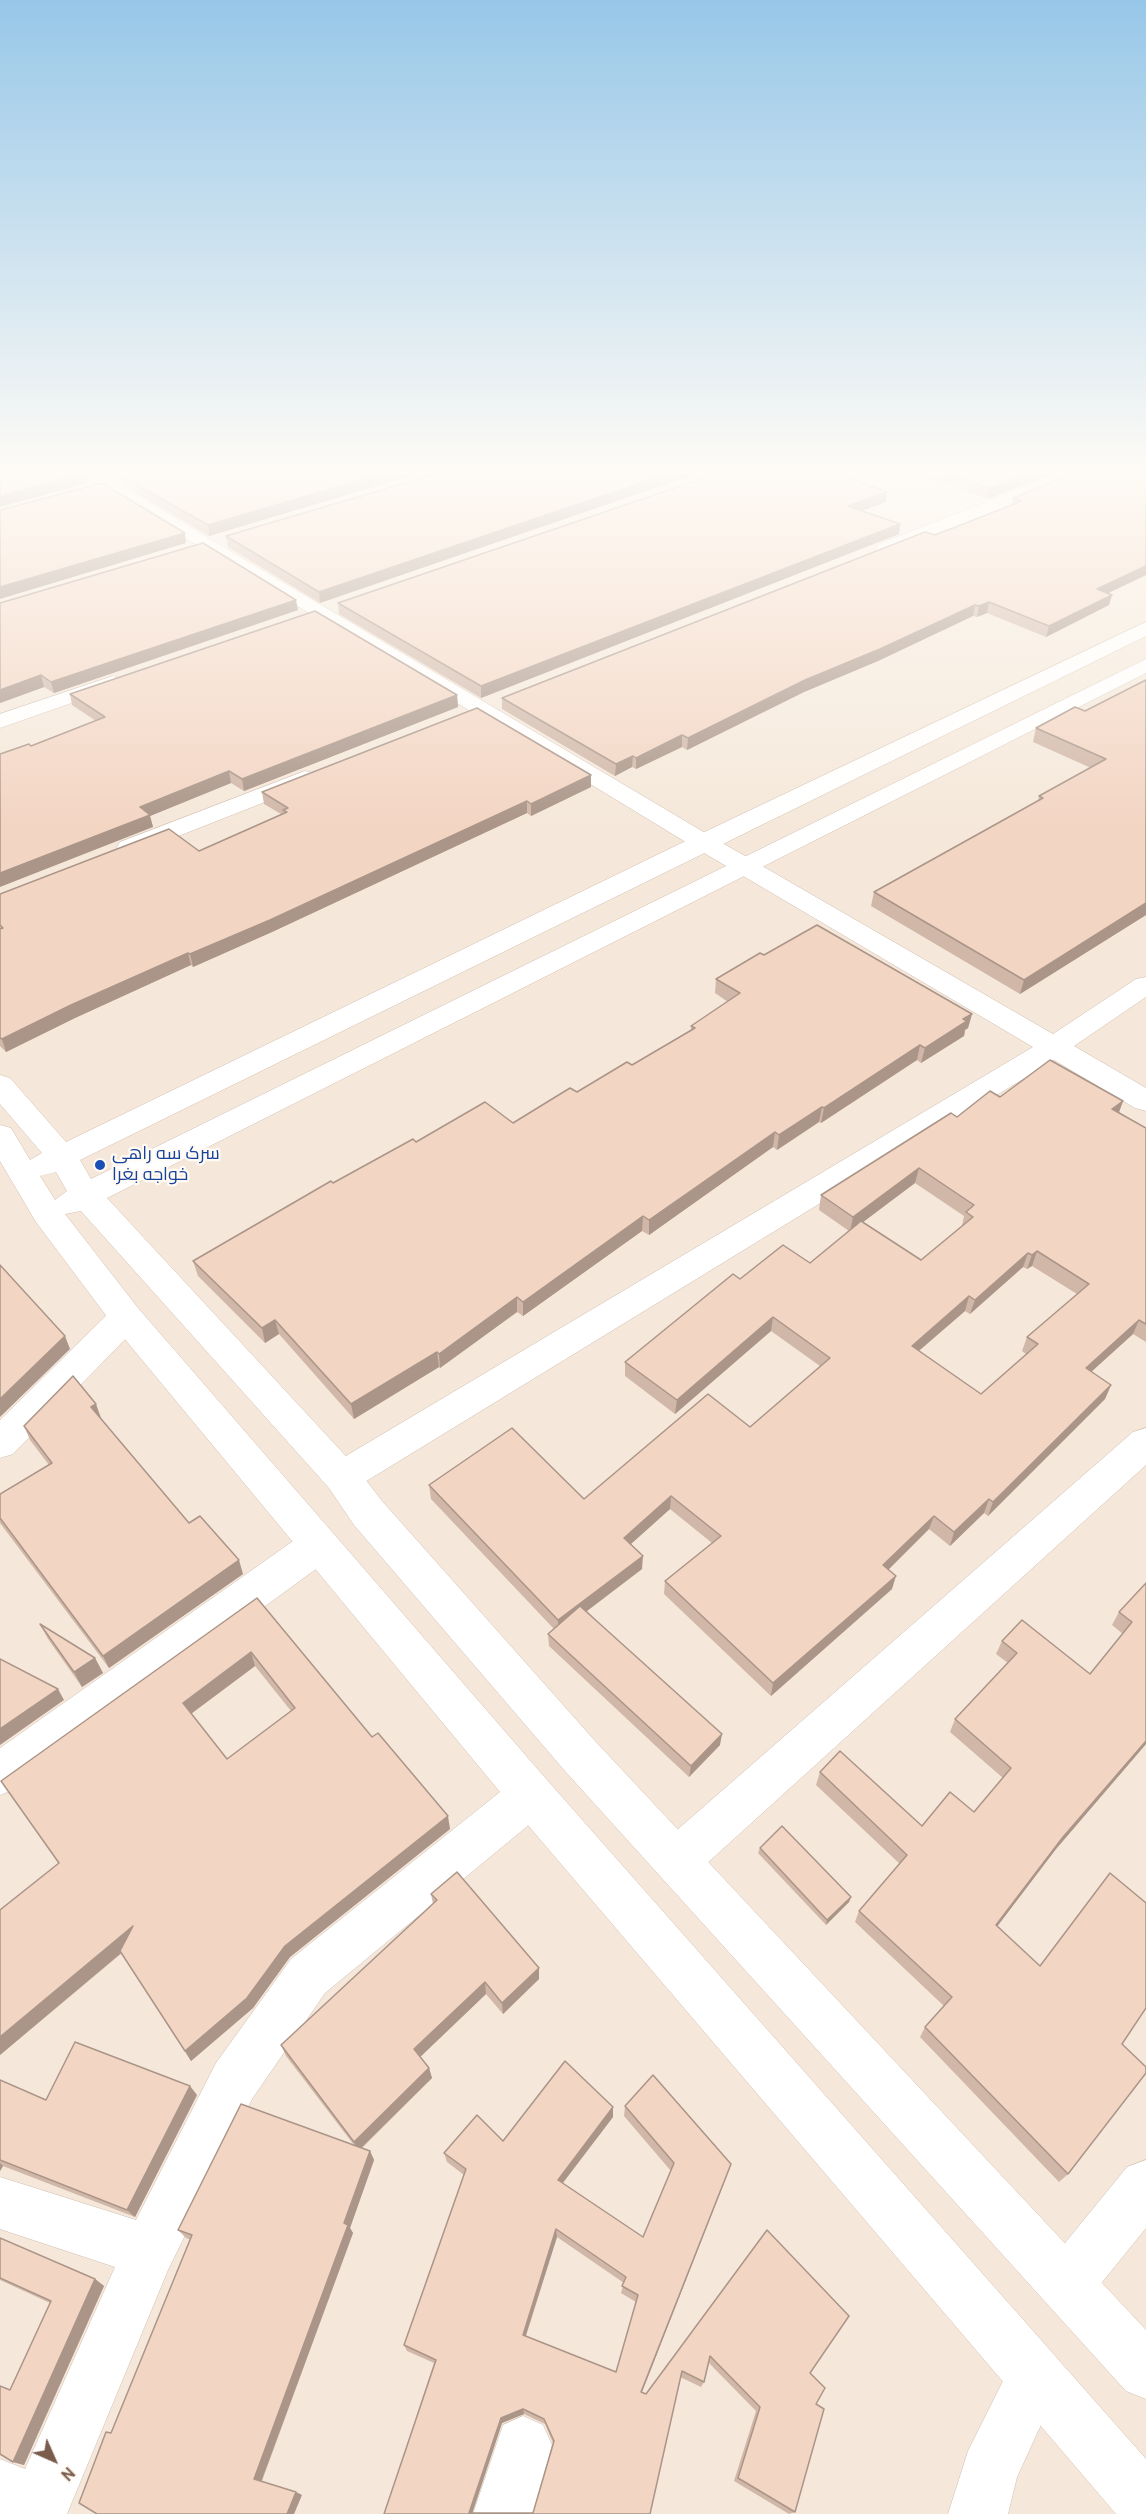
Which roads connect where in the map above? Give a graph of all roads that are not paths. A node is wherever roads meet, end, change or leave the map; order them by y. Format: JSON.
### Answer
{"nodes":[{"id":1,"x":286,"y":592,"type":"edge"},
{"id":2,"x":341,"y":604,"type":"edge"},
{"id":3,"x":319,"y":612,"type":"junction"},
{"id":4,"x":297,"y":620,"type":"edge"},
{"id":5,"x":1146,"y":628,"type":"edge"},
{"id":6,"x":1146,"y":666,"type":"edge"},
{"id":7,"x":132,"y":676,"type":"edge"},
{"id":8,"x":503,"y":700,"type":"edge"},
{"id":9,"x":481,"y":709,"type":"junction"},
{"id":10,"x":459,"y":717,"type":"edge"},
{"id":11,"x":0,"y":721,"type":"edge"},
{"id":12,"x":328,"y":769,"type":"edge"},
{"id":13,"x":703,"y":842,"type":"junction"},
{"id":14,"x":109,"y":855,"type":"edge"},
{"id":15,"x":744,"y":866,"type":"junction"},
{"id":16,"x":1146,"y":985,"type":"edge"},
{"id":17,"x":1054,"y":1047,"type":"junction"},
{"id":18,"x":0,"y":1085,"type":"edge"},
{"id":19,"x":1146,"y":1101,"type":"edge"},
{"id":20,"x":1,"y":1137,"type":"edge"},
{"id":21,"x":62,"y":1157,"type":"junction"},
{"id":22,"x":26,"y":1174,"type":"junction"},
{"id":23,"x":66,"y":1205,"type":"junction"},
{"id":24,"x":126,"y":1317,"type":"junction"},
{"id":25,"x":0,"y":1443,"type":"edge"},
{"id":26,"x":1146,"y":1443,"type":"edge"},
{"id":27,"x":342,"y":1477,"type":"junction"},
{"id":28,"x":317,"y":1546,"type":"junction"},
{"id":29,"x":0,"y":1774,"type":"edge"},
{"id":30,"x":531,"y":1795,"type":"junction"},
{"id":31,"x":677,"y":1860,"type":"junction"},
{"id":32,"x":1146,"y":2186,"type":"edge"},
{"id":33,"x":0,"y":2203,"type":"edge"},
{"id":34,"x":150,"y":2251,"type":"junction"},
{"id":35,"x":1067,"y":2283,"type":"junction"},
{"id":36,"x":1146,"y":2371,"type":"edge"},
{"id":37,"x":1035,"y":2377,"type":"junction"},
{"id":38,"x":523,"y":2445,"type":"dead end"},
{"id":39,"x":25,"y":2503,"type":"edge"},
{"id":40,"x":1146,"y":2504,"type":"edge"},
{"id":41,"x":503,"y":2514,"type":"edge"},
{"id":42,"x":978,"y":2514,"type":"edge"}],
"edges":[{"from":1,"to":3,"type":"street"},
{"from":2,"to":3,"type":"street"},
{"from":3,"to":4,"type":"street"},
{"from":3,"to":9,"type":"street"},
{"from":5,"to":13,"type":"street"},
{"from":6,"to":15,"type":"street"},
{"from":7,"to":11,"type":"street"},
{"from":8,"to":9,"type":"street"},
{"from":9,"to":10,"type":"street"},
{"from":9,"to":13,"type":"street"},
{"from":12,"to":14,"type":"street"},
{"from":13,"to":15,"type":"street"},
{"from":13,"to":21,"type":"street"},
{"from":15,"to":17,"type":"street"},
{"from":15,"to":23,"type":"street"},
{"from":16,"to":17,"type":"street"},
{"from":17,"to":19,"type":"street"},
{"from":17,"to":27,"type":"street"},
{"from":18,"to":21,"type":"street"},
{"from":20,"to":22,"type":"street"},
{"from":21,"to":22,"type":"street"},
{"from":21,"to":23,"type":"street"},
{"from":22,"to":23,"type":"street"},
{"from":23,"to":24,"type":"street"},
{"from":23,"to":27,"type":"street"},
{"from":24,"to":25,"type":"street"},
{"from":24,"to":28,"type":"street"},
{"from":26,"to":31,"type":"street"},
{"from":27,"to":31,"type":"street"},
{"from":28,"to":29,"type":"street"},
{"from":28,"to":30,"type":"street"},
{"from":30,"to":34,"type":"street"},
{"from":30,"to":37,"type":"street"},
{"from":31,"to":35,"type":"street"},
{"from":32,"to":35,"type":"street"},
{"from":33,"to":34,"type":"street"},
{"from":34,"to":39,"type":"street"},
{"from":35,"to":36,"type":"street"},
{"from":37,"to":40,"type":"street"},
{"from":37,"to":42,"type":"street"},
{"from":38,"to":41,"type":"street"}]}
